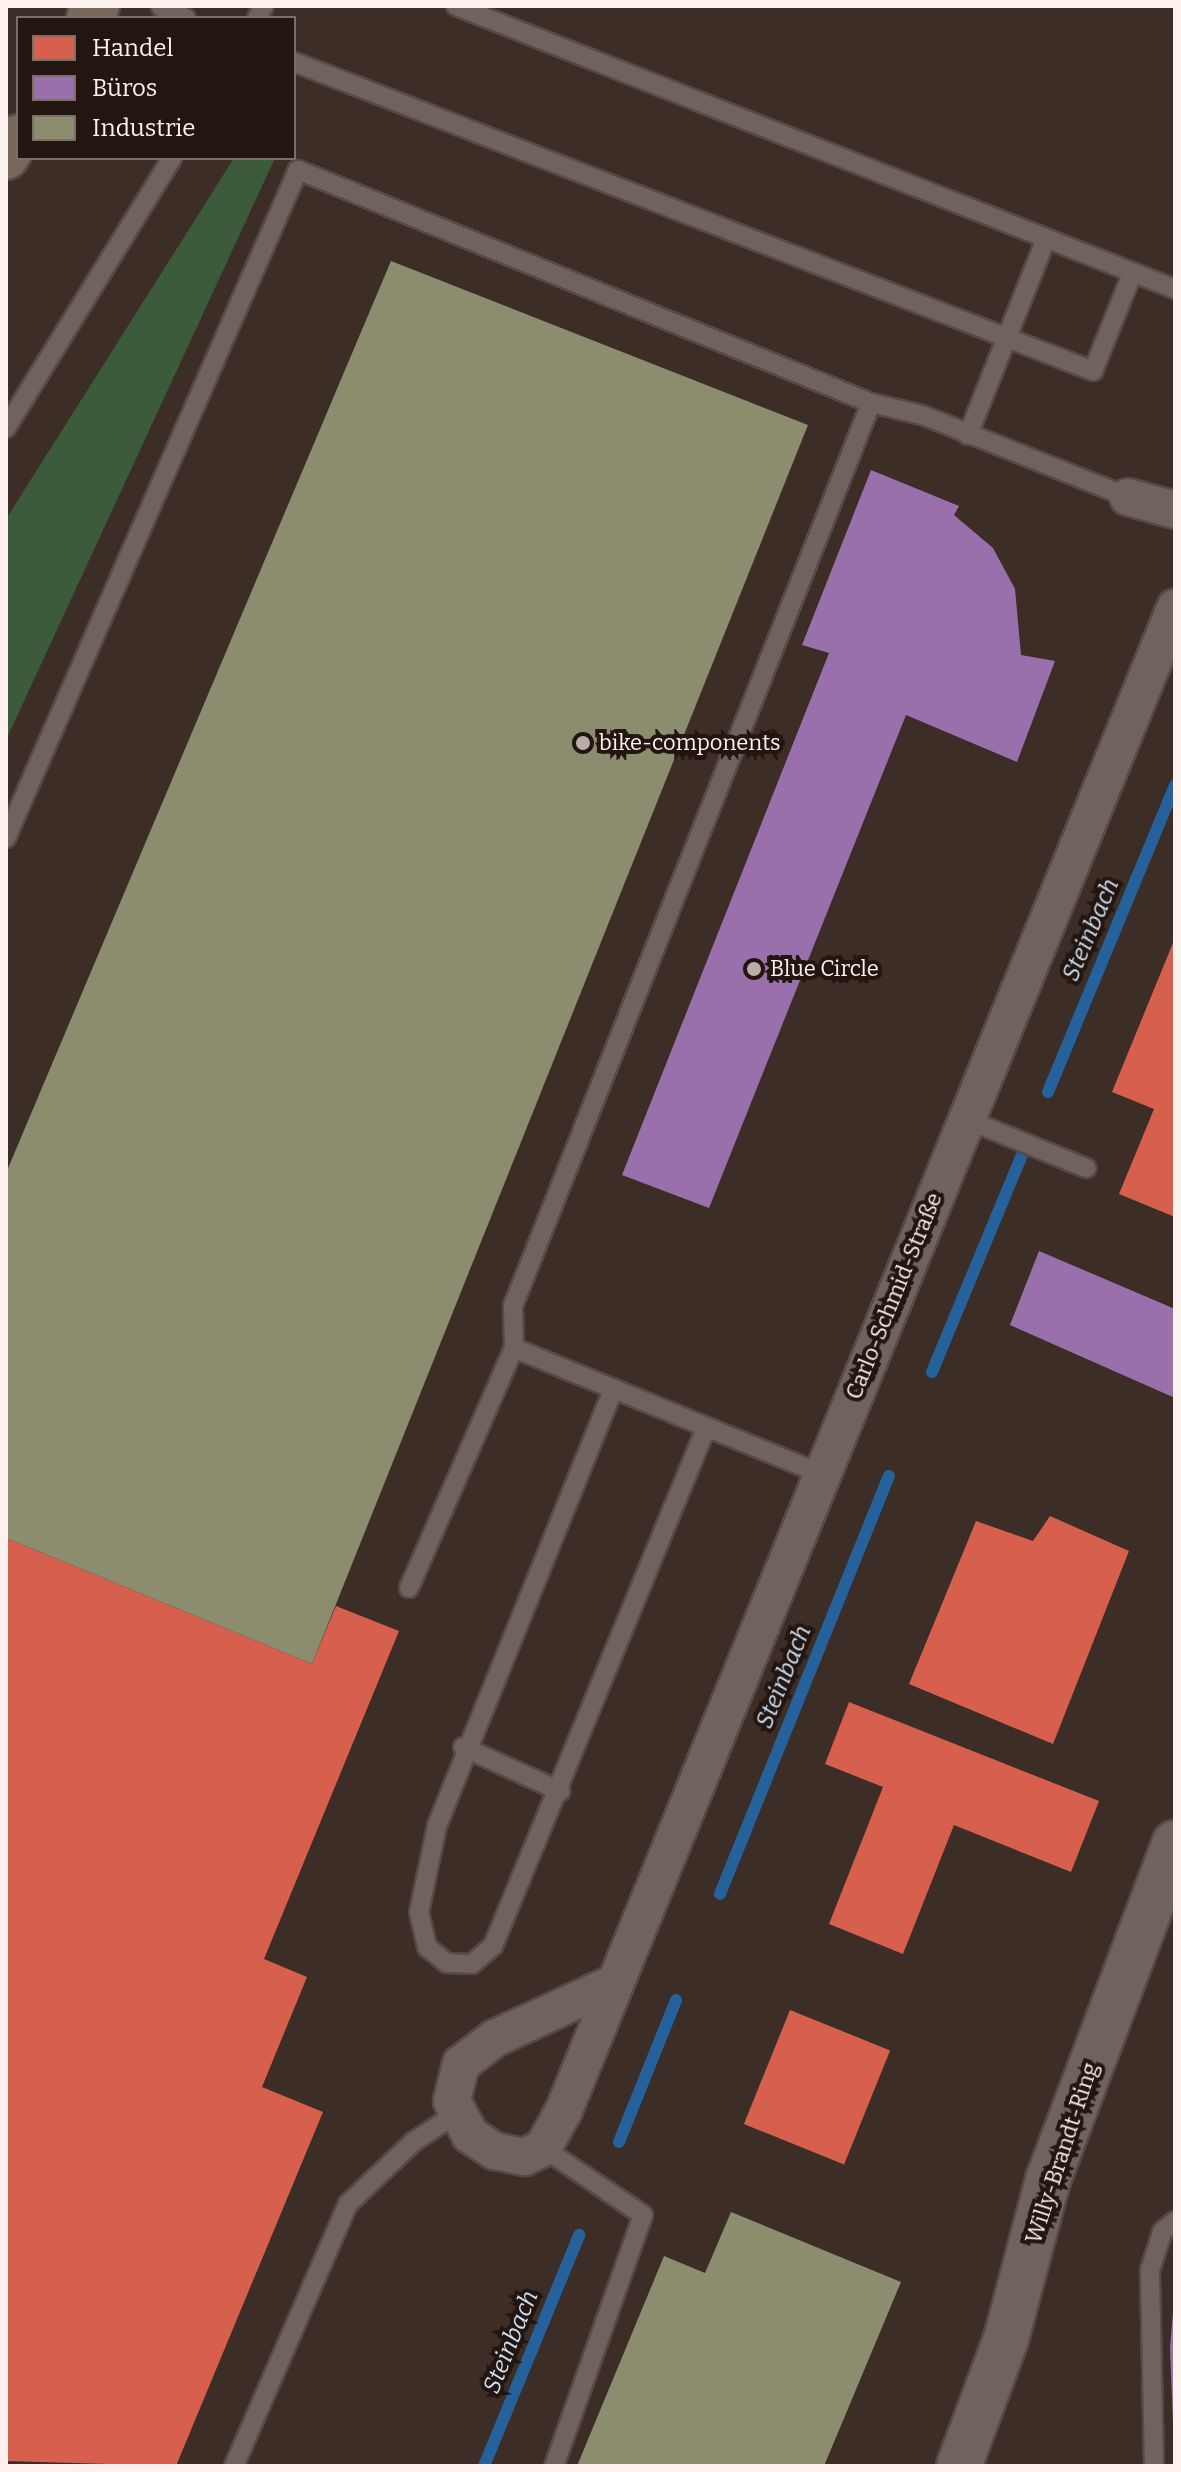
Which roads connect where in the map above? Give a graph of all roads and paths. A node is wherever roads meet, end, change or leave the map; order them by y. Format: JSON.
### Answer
{"nodes":[{"id":1,"x":456,"y":6,"type":"edge"},
{"id":2,"x":161,"y":7,"type":"edge"},
{"id":3,"x":181,"y":16,"type":"edge"},
{"id":4,"x":296,"y":63,"type":"edge"},
{"id":5,"x":171,"y":160,"type":"edge"},
{"id":6,"x":1046,"y":239,"type":"junction"},
{"id":7,"x":1132,"y":274,"type":"junction"},
{"id":8,"x":1175,"y":289,"type":"edge"},
{"id":9,"x":1008,"y":338,"type":"junction"},
{"id":10,"x":871,"y":403,"type":"junction"},
{"id":11,"x":6,"y":428,"type":"edge"},
{"id":12,"x":968,"y":435,"type":"junction"},
{"id":13,"x":1128,"y":497,"type":"joint"},
{"id":14,"x":1175,"y":510,"type":"edge"},
{"id":15,"x":1175,"y":608,"type":"edge"},
{"id":16,"x":6,"y":838,"type":"edge"},
{"id":17,"x":966,"y":1119,"type":"junction"},
{"id":18,"x":1086,"y":1168,"type":"dead end"},
{"id":19,"x":514,"y":1348,"type":"junction"},
{"id":20,"x":613,"y":1390,"type":"junction"},
{"id":21,"x":706,"y":1428,"type":"junction"},
{"id":22,"x":821,"y":1474,"type":"junction"},
{"id":23,"x":409,"y":1588,"type":"dead end"},
{"id":24,"x":463,"y":1747,"type":"junction"},
{"id":25,"x":560,"y":1791,"type":"junction"},
{"id":26,"x":1175,"y":1843,"type":"edge"},
{"id":27,"x":612,"y":1984,"type":"junction"},
{"id":28,"x":456,"y":2114,"type":"junction"},
{"id":29,"x":543,"y":2148,"type":"junction"},
{"id":30,"x":1175,"y":2221,"type":"edge"},
{"id":31,"x":234,"y":2466,"type":"edge"},
{"id":32,"x":554,"y":2466,"type":"edge"},
{"id":33,"x":959,"y":2466,"type":"edge"},
{"id":34,"x":1154,"y":2466,"type":"edge"}],
"edges":[{"from":1,"to":6,"type":"lane"},
{"from":2,"to":3,"type":"lane"},
{"from":4,"to":9,"type":"lane"},
{"from":5,"to":11,"type":"lane"},
{"from":6,"to":7,"type":"lane"},
{"from":6,"to":9,"type":"lane"},
{"from":7,"to":8,"type":"lane"},
{"from":7,"to":9,"type":"lane"},
{"from":9,"to":12,"type":"lane"},
{"from":10,"to":12,"type":"lane"},
{"from":10,"to":16,"type":"lane"},
{"from":10,"to":19,"type":"lane"},
{"from":12,"to":13,"type":"lane"},
{"from":13,"to":14,"type":"street"},
{"from":15,"to":17,"type":"street","name":"Carlo-Schmid-Straße"},
{"from":17,"to":18,"type":"lane"},
{"from":17,"to":22,"type":"street","name":"Carlo-Schmid-Straße"},
{"from":19,"to":20,"type":"lane"},
{"from":19,"to":23,"type":"lane"},
{"from":20,"to":21,"type":"lane"},
{"from":20,"to":24,"type":"lane"},
{"from":21,"to":22,"type":"lane"},
{"from":21,"to":25,"type":"lane"},
{"from":22,"to":27,"type":"street","name":"Carlo-Schmid-Straße"},
{"from":24,"to":25,"type":"lane"},
{"from":24,"to":25,"type":"lane"},
{"from":26,"to":33,"type":"street","name":"Willy-Brandt-Ring"},
{"from":27,"to":28,"type":"street"},
{"from":27,"to":29,"type":"street","name":"Carlo-Schmid-Straße"},
{"from":28,"to":29,"type":"street"},
{"from":28,"to":31,"type":"lane"},
{"from":29,"to":32,"type":"lane"},
{"from":30,"to":34,"type":"lane"}]}
